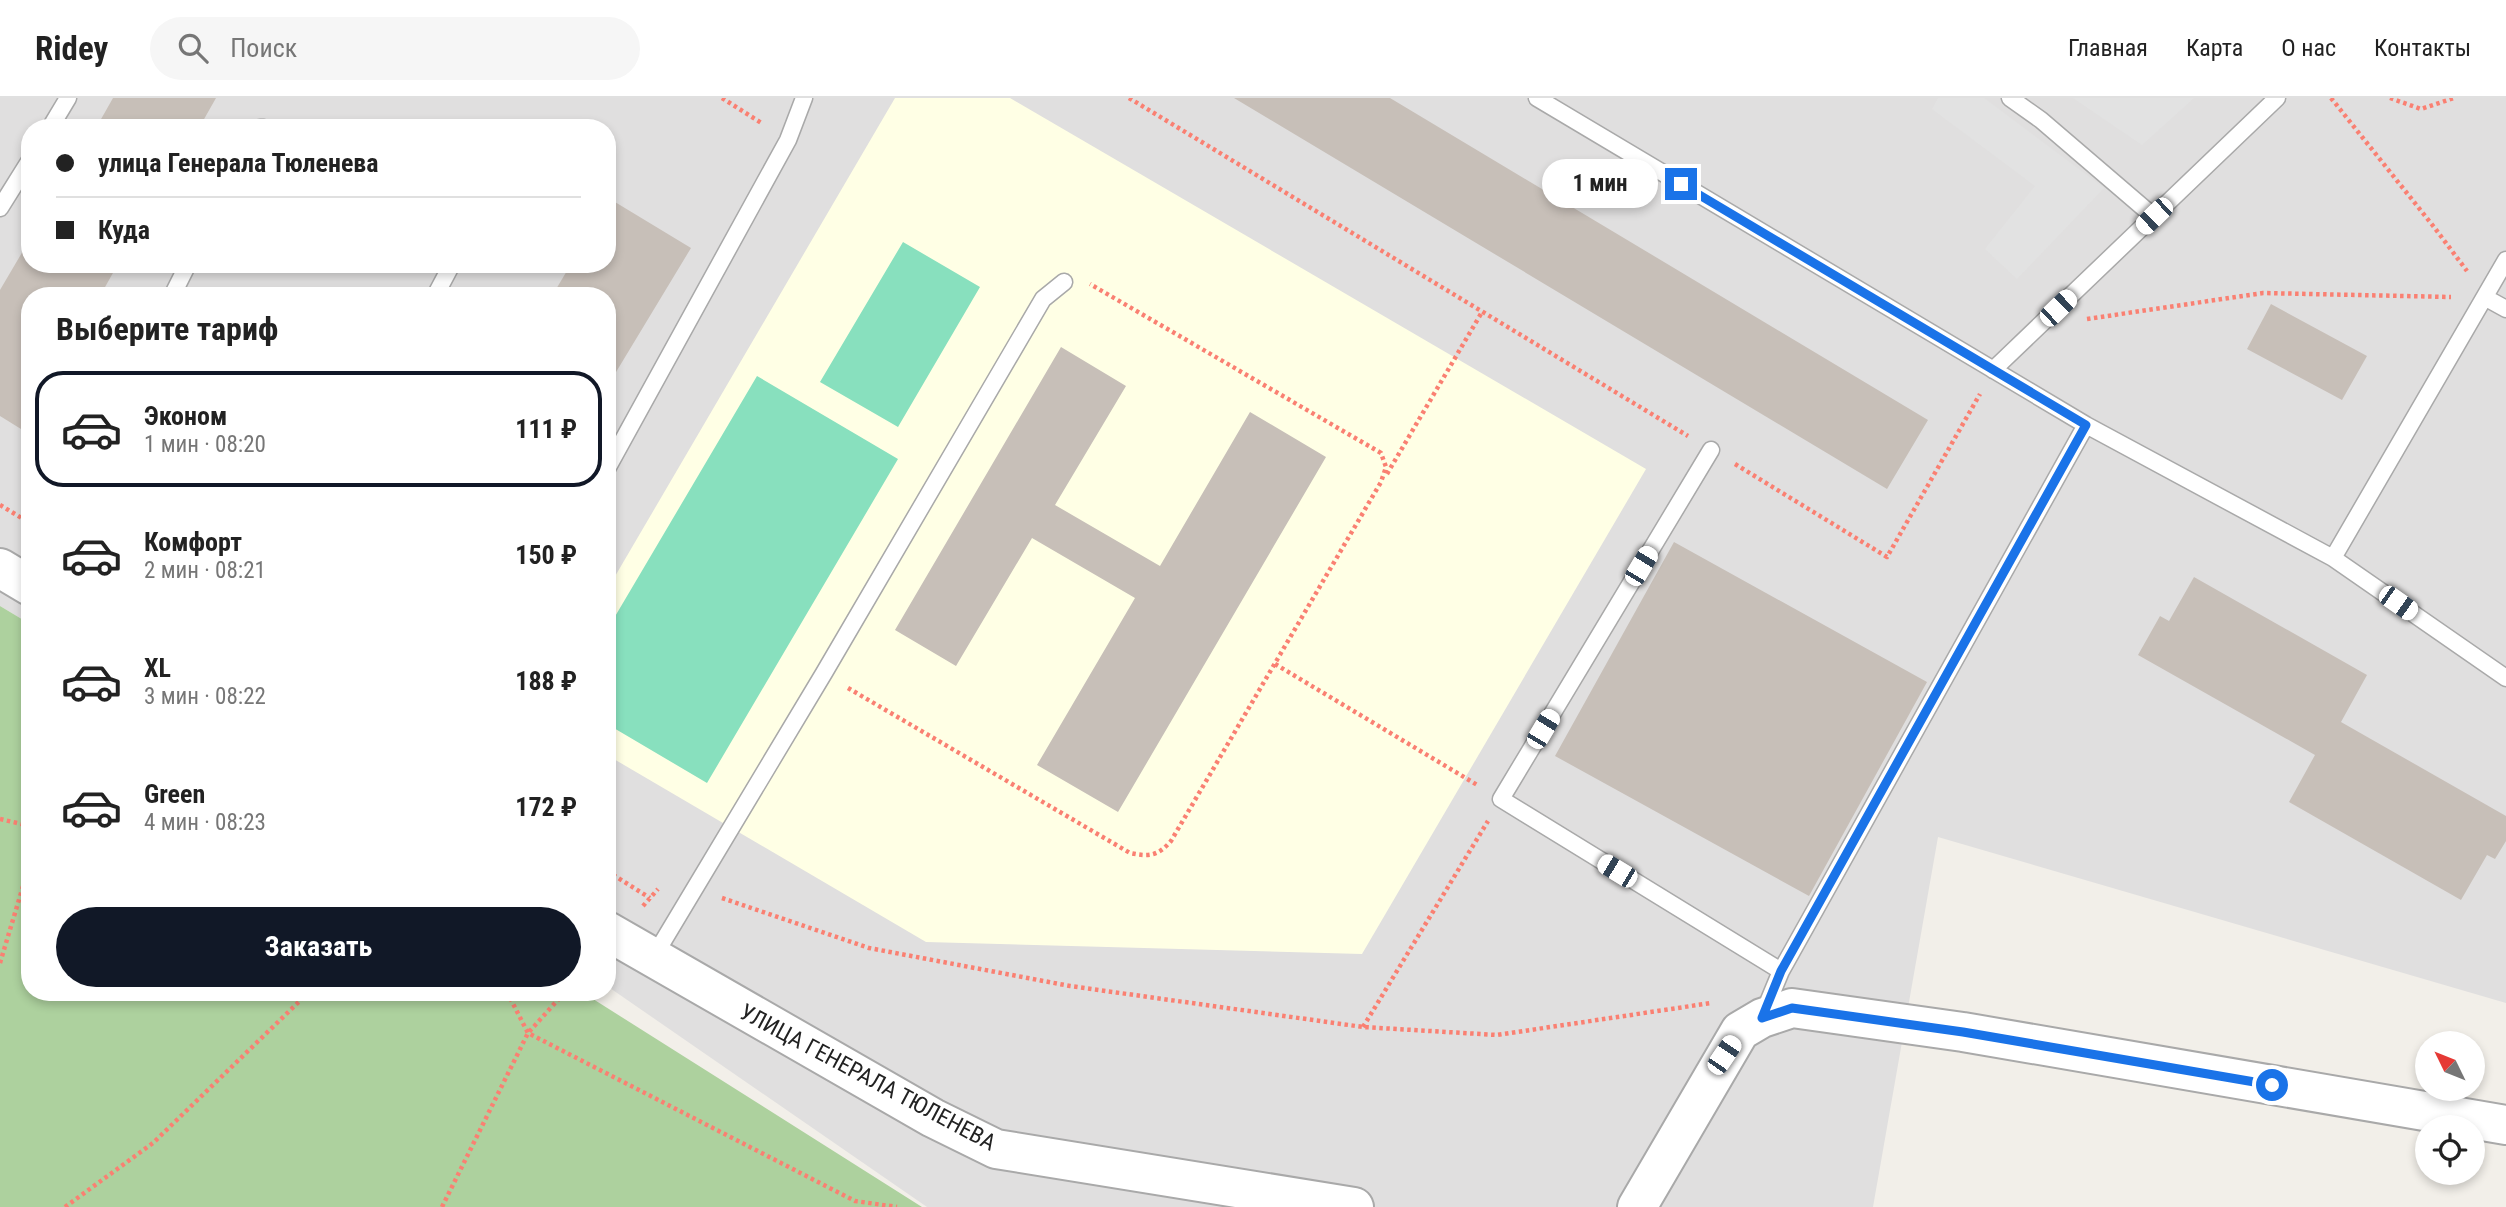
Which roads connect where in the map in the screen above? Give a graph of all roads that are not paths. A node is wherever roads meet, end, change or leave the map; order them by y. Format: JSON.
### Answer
{"nodes":[{"id":1,"x":68,"y":98,"type":"edge"},
{"id":2,"x":804,"y":98,"type":"edge"},
{"id":3,"x":1537,"y":98,"type":"edge"},
{"id":4,"x":2010,"y":98,"type":"edge"},
{"id":5,"x":2277,"y":98,"type":"edge"},
{"id":6,"x":55,"y":119,"type":"edge"},
{"id":7,"x":21,"y":174,"type":"edge"},
{"id":8,"x":0,"y":208,"type":"edge"},
{"id":9,"x":2154,"y":216,"type":"junction"},
{"id":10,"x":2506,"y":260,"type":"edge"},
{"id":11,"x":1064,"y":282,"type":"road end"},
{"id":12,"x":2486,"y":298,"type":"junction"},
{"id":13,"x":2506,"y":309,"type":"edge"},
{"id":14,"x":1993,"y":370,"type":"junction"},
{"id":15,"x":2086,"y":425,"type":"junction"},
{"id":16,"x":1711,"y":450,"type":"road end"},
{"id":17,"x":616,"y":453,"type":"edge"},
{"id":18,"x":2333,"y":558,"type":"junction"},
{"id":19,"x":2506,"y":678,"type":"edge"},
{"id":20,"x":616,"y":935,"type":"edge"},
{"id":21,"x":653,"y":958,"type":"junction"},
{"id":22,"x":1781,"y":971,"type":"junction"},
{"id":23,"x":1762,"y":1018,"type":"junction"},
{"id":24,"x":2506,"y":1125,"type":"edge"},
{"id":25,"x":1353,"y":1207,"type":"edge"},
{"id":26,"x":1637,"y":1207,"type":"edge"}],
"edges":[{"from":1,"to":6,"type":"lane"},
{"from":2,"to":17,"type":"lane"},
{"from":3,"to":14,"type":"lane"},
{"from":4,"to":9,"type":"lane"},
{"from":5,"to":9,"type":"lane"},
{"from":7,"to":8,"type":"lane"},
{"from":9,"to":14,"type":"lane"},
{"from":10,"to":12,"type":"lane"},
{"from":11,"to":21,"type":"lane"},
{"from":12,"to":13,"type":"lane"},
{"from":12,"to":18,"type":"lane"},
{"from":14,"to":15,"type":"lane"},
{"from":15,"to":18,"type":"lane"},
{"from":15,"to":22,"type":"lane"},
{"from":16,"to":22,"type":"lane"},
{"from":18,"to":19,"type":"lane"},
{"from":20,"to":21,"type":"street","name":"УЛИЦА ГЕНЕРАЛА ТЮЛЕНЕВА"},
{"from":21,"to":25,"type":"street","name":"УЛИЦА ГЕНЕРАЛА ТЮЛЕНЕВА"},
{"from":22,"to":23,"type":"lane"},
{"from":23,"to":24,"type":"street"},
{"from":23,"to":26,"type":"street"}]}
